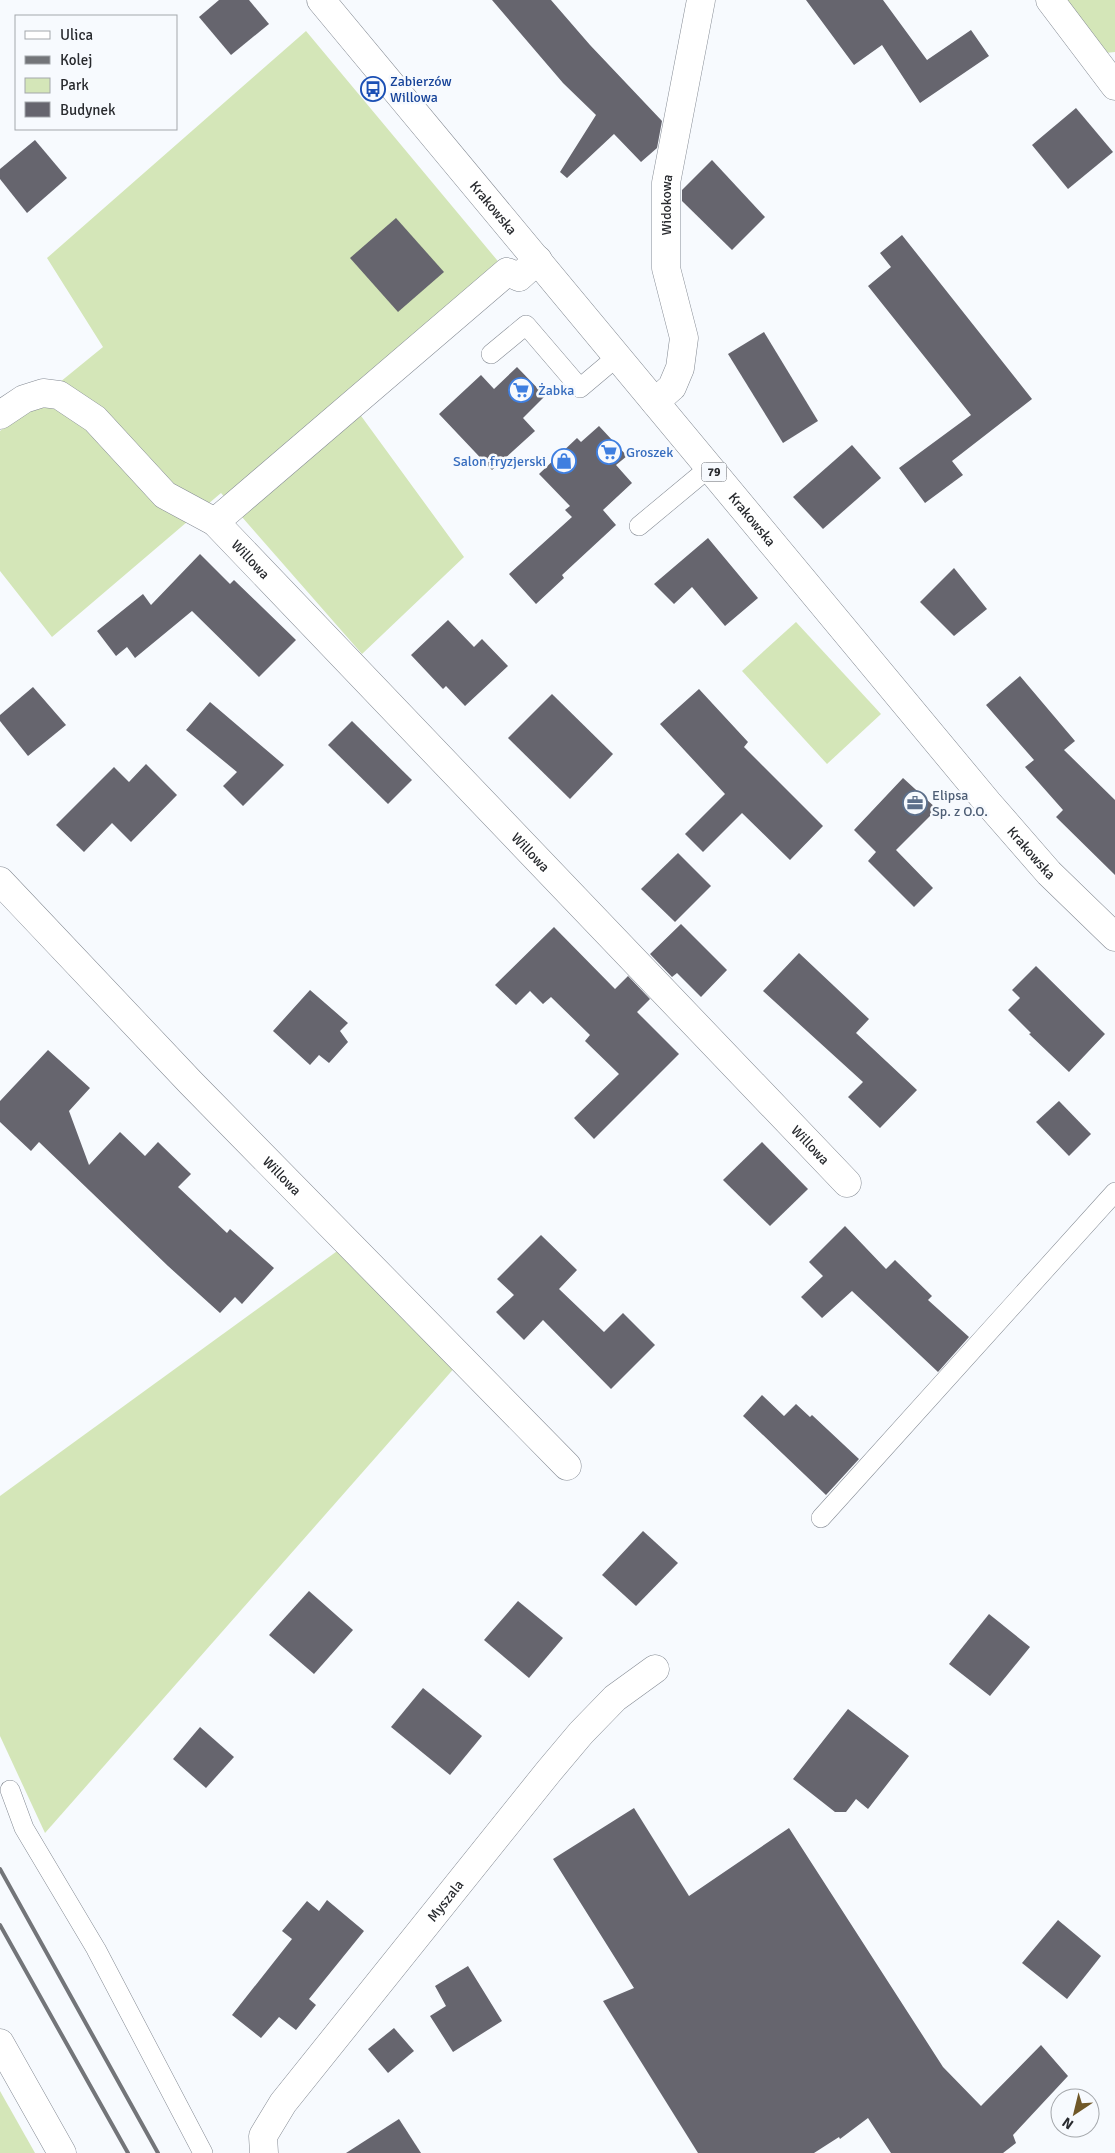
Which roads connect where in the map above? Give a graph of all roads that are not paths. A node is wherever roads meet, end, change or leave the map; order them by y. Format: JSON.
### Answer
{"nodes":[{"id":1,"x":321,"y":0,"type":"edge"},
{"id":2,"x":701,"y":0,"type":"edge"},
{"id":3,"x":1050,"y":0,"type":"edge"},
{"id":4,"x":1115,"y":86,"type":"edge"},
{"id":5,"x":538,"y":260,"type":"junction"},
{"id":6,"x":491,"y":354,"type":"dead end"},
{"id":7,"x":618,"y":356,"type":"junction"},
{"id":8,"x":655,"y":402,"type":"junction"},
{"id":9,"x":0,"y":415,"type":"edge"},
{"id":10,"x":710,"y":467,"type":"junction"},
{"id":11,"x":215,"y":522,"type":"junction"},
{"id":12,"x":638,"y":526,"type":"dead end"},
{"id":13,"x":0,"y":881,"type":"edge"},
{"id":14,"x":1115,"y":938,"type":"edge"},
{"id":15,"x":847,"y":1183,"type":"dead end"},
{"id":16,"x":1115,"y":1192,"type":"edge"},
{"id":17,"x":567,"y":1466,"type":"dead end"},
{"id":18,"x":822,"y":1518,"type":"dead end"},
{"id":19,"x":655,"y":1669,"type":"dead end"},
{"id":20,"x":10,"y":1790,"type":"dead end"},
{"id":21,"x":0,"y":2043,"type":"edge"},
{"id":22,"x":62,"y":2153,"type":"edge"},
{"id":23,"x":203,"y":2153,"type":"edge"},
{"id":24,"x":264,"y":2153,"type":"edge"}],
"edges":[{"from":1,"to":5,"type":"street","name":"Krakowska","number":"79"},
{"from":2,"to":8,"type":"street","name":"Widokowa"},
{"from":3,"to":4,"type":"street"},
{"from":5,"to":7,"type":"street","name":"Krakowska","number":"79"},
{"from":5,"to":11,"type":"street"},
{"from":6,"to":7,"type":"lane"},
{"from":7,"to":8,"type":"street","name":"Krakowska","number":"79"},
{"from":8,"to":10,"type":"street","name":"Krakowska","number":"79"},
{"from":9,"to":11,"type":"street","name":"Willowa"},
{"from":10,"to":12,"type":"lane"},
{"from":10,"to":14,"type":"street","name":"Krakowska","number":"79"},
{"from":11,"to":15,"type":"street","name":"Willowa"},
{"from":13,"to":17,"type":"street","name":"Willowa"},
{"from":16,"to":18,"type":"lane"},
{"from":19,"to":24,"type":"street","name":"Myszala"},
{"from":20,"to":23,"type":"lane"},
{"from":21,"to":22,"type":"street"}]}
